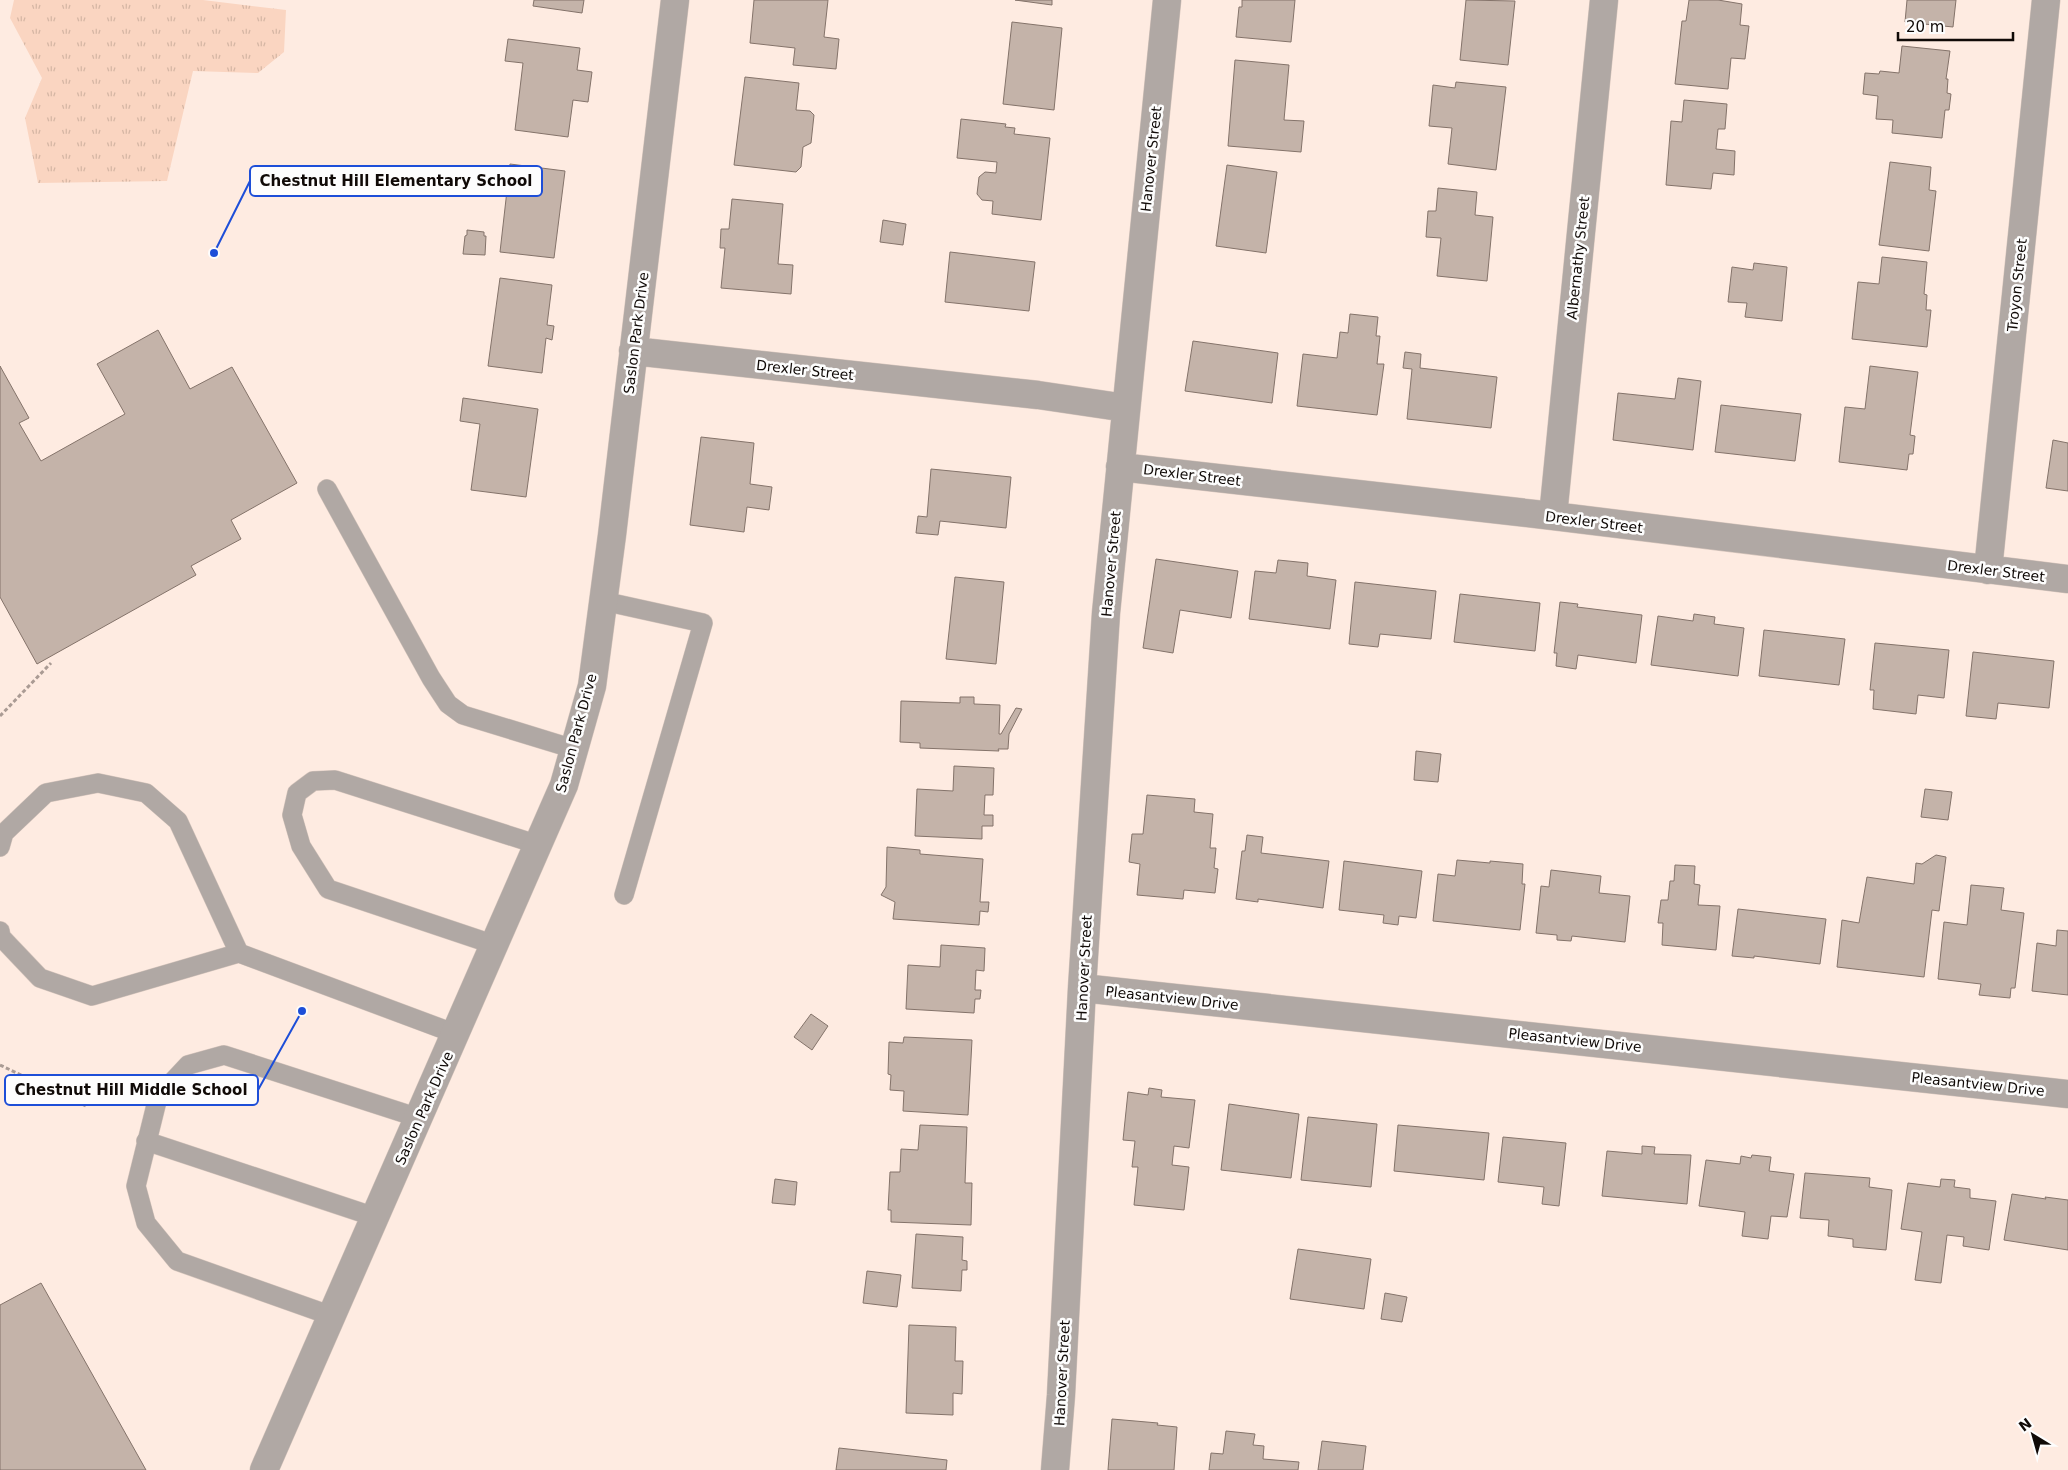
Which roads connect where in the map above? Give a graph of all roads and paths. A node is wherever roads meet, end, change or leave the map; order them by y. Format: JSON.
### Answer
{"nodes":[{"id":1,"x":675,"y":0,"type":"edge"},
{"id":2,"x":1167,"y":0,"type":"edge"},
{"id":3,"x":1604,"y":0,"type":"edge"},
{"id":4,"x":2046,"y":0,"type":"edge"},
{"id":5,"x":633,"y":352,"type":"junction"},
{"id":6,"x":1126,"y":408,"type":"junction"},
{"id":7,"x":1120,"y":467,"type":"junction"},
{"id":8,"x":327,"y":489,"type":"dead end"},
{"id":9,"x":1553,"y":516,"type":"junction"},
{"id":10,"x":1988,"y":570,"type":"junction"},
{"id":11,"x":2068,"y":579,"type":"edge"},
{"id":12,"x":603,"y":601,"type":"junction"},
{"id":13,"x":51,"y":663,"type":"dead end"},
{"id":14,"x":0,"y":716,"type":"edge"},
{"id":15,"x":574,"y":749,"type":"junction"},
{"id":16,"x":539,"y":845,"type":"junction"},
{"id":17,"x":0,"y":847,"type":"edge"},
{"id":18,"x":624,"y":896,"type":"dead end"},
{"id":19,"x":0,"y":931,"type":"edge"},
{"id":20,"x":495,"y":945,"type":"junction"},
{"id":21,"x":239,"y":953,"type":"junction"},
{"id":22,"x":1082,"y":988,"type":"junction"},
{"id":23,"x":456,"y":1034,"type":"junction"},
{"id":24,"x":0,"y":1065,"type":"edge"},
{"id":25,"x":2068,"y":1094,"type":"edge"},
{"id":26,"x":86,"y":1106,"type":"dead end"},
{"id":27,"x":419,"y":1118,"type":"junction"},
{"id":28,"x":146,"y":1141,"type":"junction"},
{"id":29,"x":375,"y":1217,"type":"junction"},
{"id":30,"x":332,"y":1316,"type":"junction"},
{"id":31,"x":264,"y":1470,"type":"edge"},
{"id":32,"x":1055,"y":1470,"type":"edge"}],
"edges":[{"from":1,"to":5,"type":"street","name":"Saslon Park Drive"},
{"from":2,"to":6,"type":"street","name":"Hanover Street"},
{"from":3,"to":9,"type":"street","name":"Albernathy Street"},
{"from":4,"to":10,"type":"street","name":"Troyon Street"},
{"from":5,"to":6,"type":"street","name":"Drexler Street"},
{"from":5,"to":12,"type":"street","name":"Saslon Park Drive"},
{"from":6,"to":7,"type":"street","name":"Hanover Street"},
{"from":7,"to":9,"type":"street","name":"Drexler Street"},
{"from":7,"to":22,"type":"street","name":"Hanover Street"},
{"from":8,"to":15,"type":"lane"},
{"from":9,"to":10,"type":"street","name":"Drexler Street"},
{"from":10,"to":11,"type":"street","name":"Drexler Street"},
{"from":12,"to":15,"type":"street","name":"Saslon Park Drive"},
{"from":12,"to":18,"type":"lane"},
{"from":13,"to":14,"type":"path"},
{"from":15,"to":16,"type":"street","name":"Saslon Park Drive"},
{"from":16,"to":20,"type":"street","name":"Saslon Park Drive"},
{"from":16,"to":20,"type":"lane"},
{"from":17,"to":21,"type":"lane"},
{"from":19,"to":21,"type":"lane"},
{"from":20,"to":23,"type":"street","name":"Saslon Park Drive"},
{"from":21,"to":23,"type":"lane"},
{"from":22,"to":25,"type":"street","name":"Pleasantview Drive"},
{"from":22,"to":32,"type":"street","name":"Hanover Street"},
{"from":23,"to":27,"type":"street","name":"Saslon Park Drive"},
{"from":24,"to":26,"type":"path"},
{"from":27,"to":28,"type":"lane"},
{"from":27,"to":29,"type":"street","name":"Saslon Park Drive"},
{"from":28,"to":29,"type":"lane"},
{"from":28,"to":30,"type":"lane"},
{"from":29,"to":30,"type":"street","name":"Saslon Park Drive"},
{"from":30,"to":31,"type":"street","name":"Saslon Park Drive"}]}
